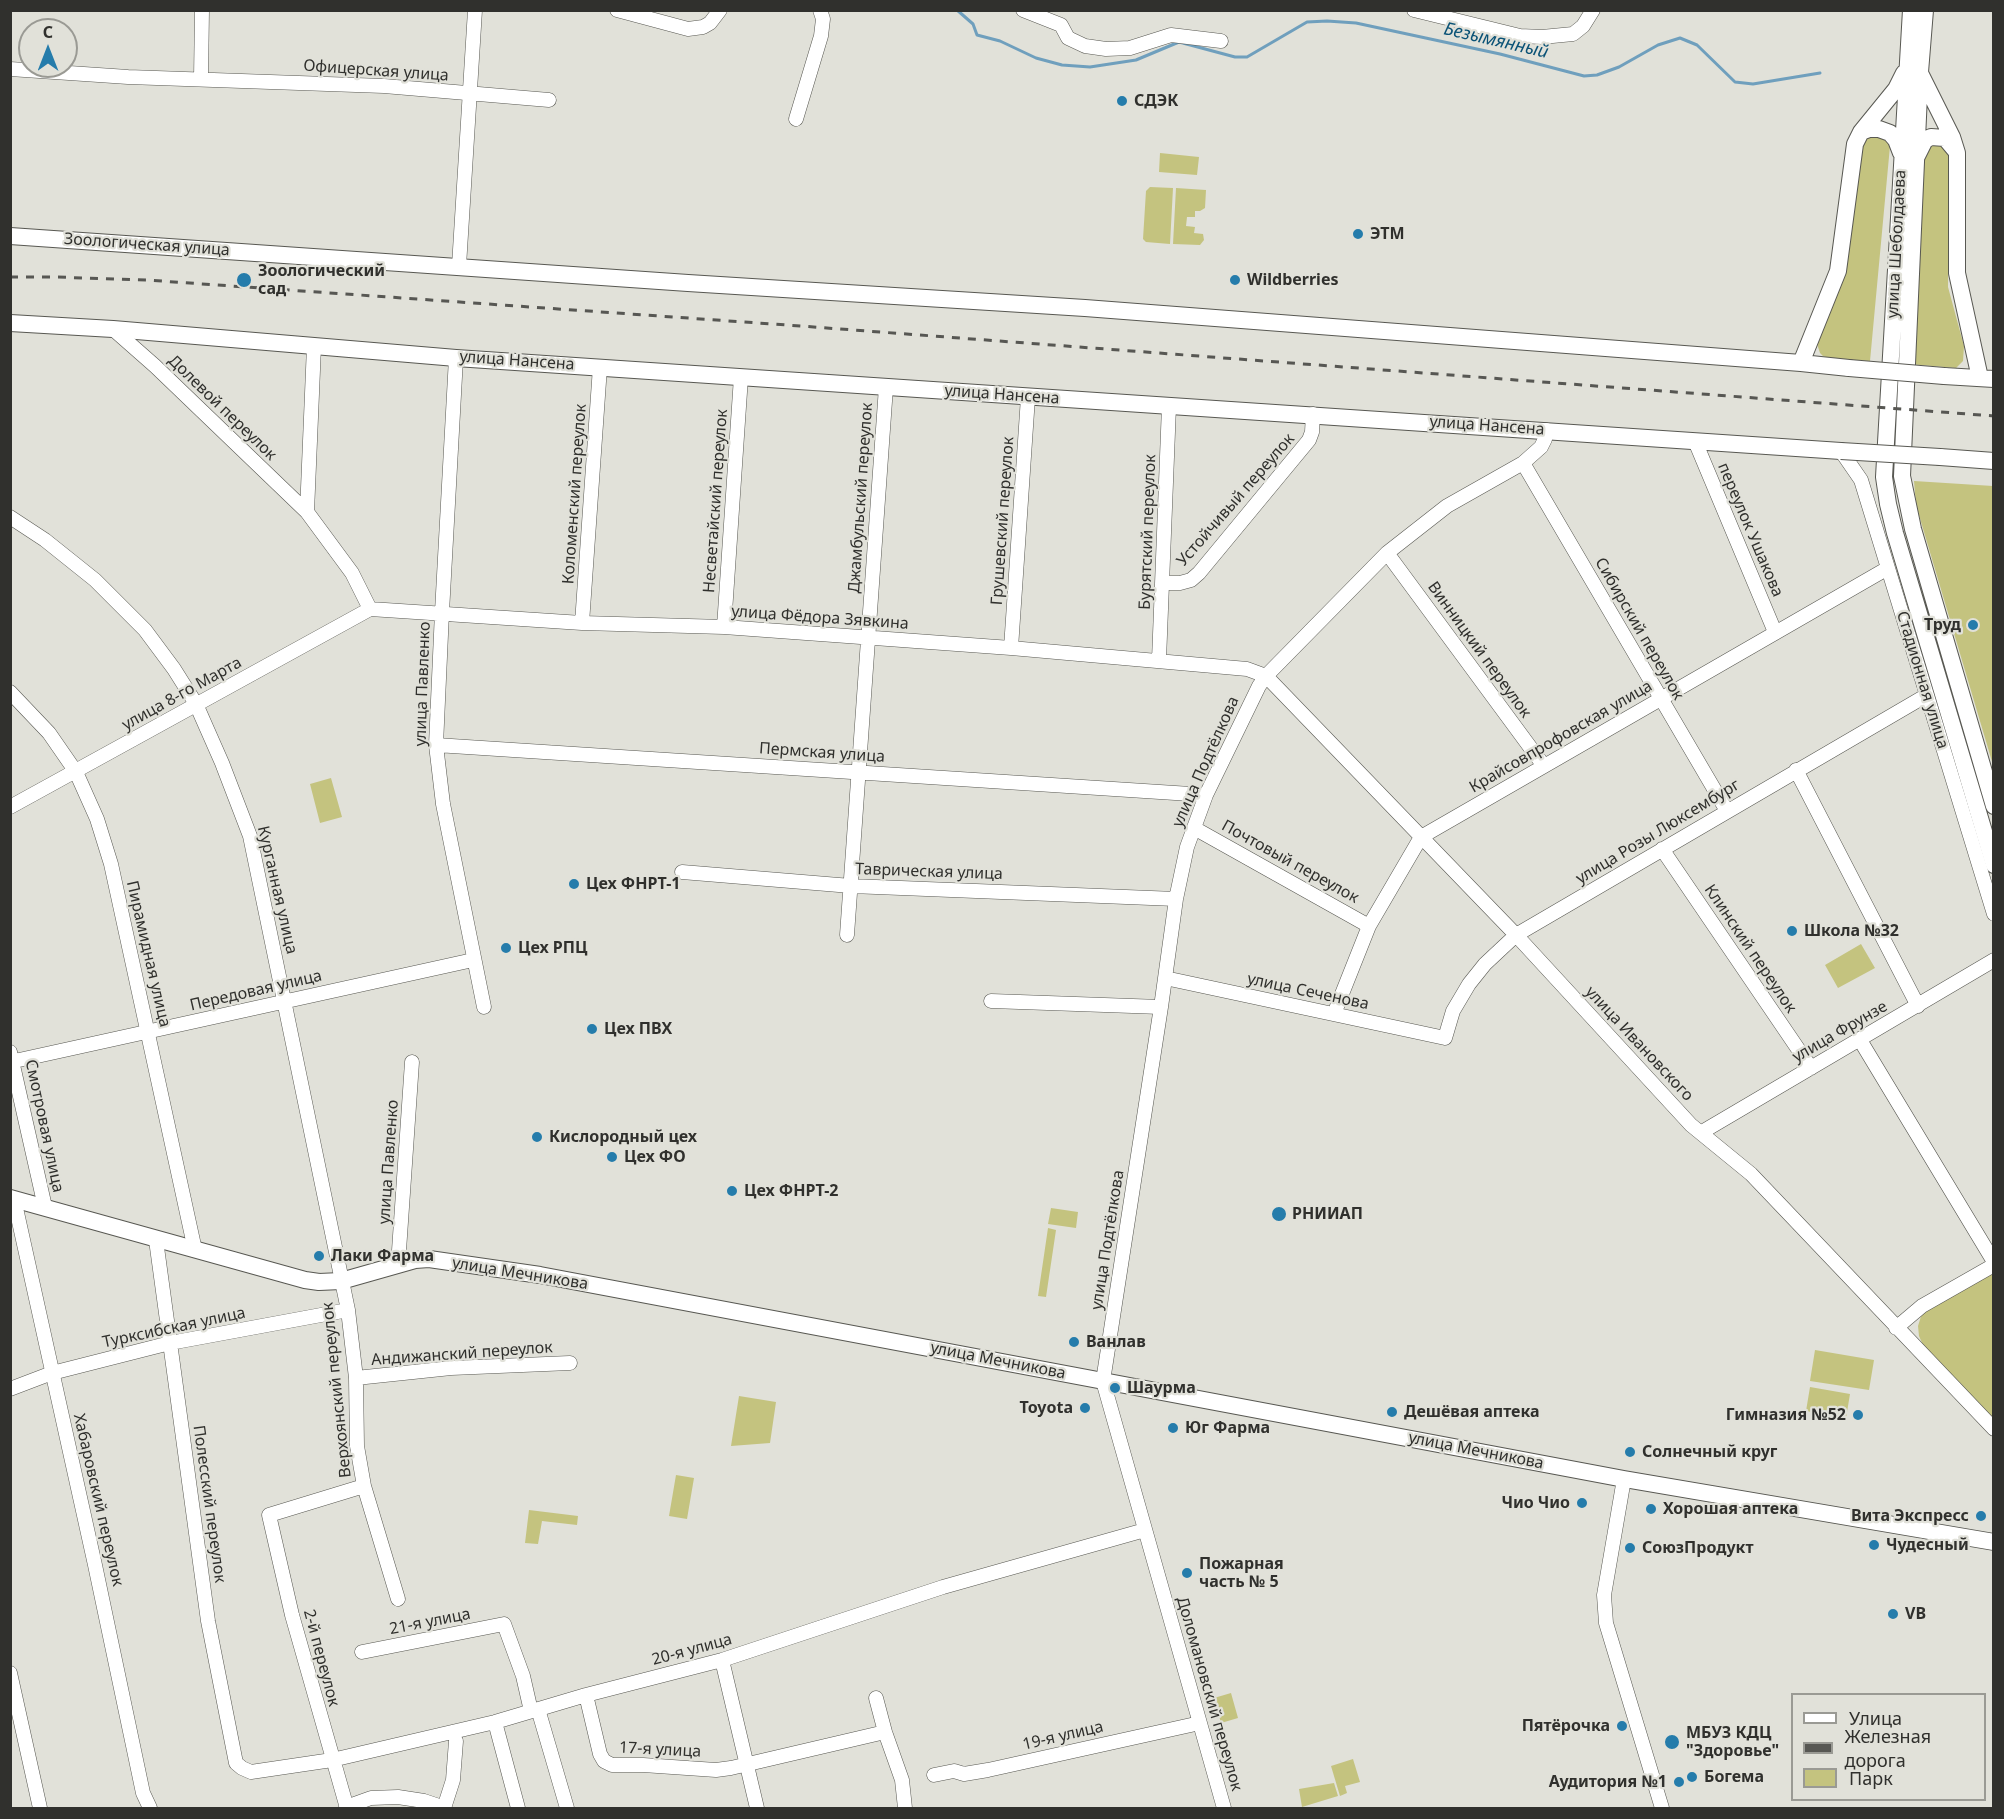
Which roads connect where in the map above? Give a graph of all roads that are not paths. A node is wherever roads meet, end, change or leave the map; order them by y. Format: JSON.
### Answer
{"nodes":[{"id":1,"x":202,"y":10,"type":"edge"},
{"id":2,"x":475,"y":10,"type":"edge"},
{"id":3,"x":616,"y":10,"type":"edge"},
{"id":4,"x":720,"y":10,"type":"edge"},
{"id":5,"x":820,"y":10,"type":"edge"},
{"id":6,"x":1023,"y":10,"type":"edge"},
{"id":7,"x":1414,"y":10,"type":"edge"},
{"id":8,"x":1593,"y":10,"type":"edge"},
{"id":9,"x":1911,"y":10,"type":"edge"},
{"id":10,"x":1925,"y":10,"type":"edge"},
{"id":11,"x":1221,"y":41,"type":"dead end"},
{"id":12,"x":10,"y":69,"type":"edge"},
{"id":13,"x":1913,"y":71,"type":"junction"},
{"id":14,"x":201,"y":79,"type":"junction"},
{"id":15,"x":470,"y":94,"type":"junction"},
{"id":16,"x":549,"y":100,"type":"dead end"},
{"id":17,"x":796,"y":119,"type":"dead end"},
{"id":18,"x":1861,"y":132,"type":"junction"},
{"id":19,"x":1957,"y":153,"type":"junction"},
{"id":20,"x":1909,"y":157,"type":"junction"},
{"id":21,"x":10,"y":236,"type":"edge"},
{"id":22,"x":459,"y":266,"type":"junction"},
{"id":23,"x":10,"y":323,"type":"edge"},
{"id":24,"x":113,"y":329,"type":"junction"},
{"id":25,"x":314,"y":346,"type":"junction"},
{"id":26,"x":456,"y":358,"type":"junction"},
{"id":27,"x":1801,"y":363,"type":"junction"},
{"id":28,"x":600,"y":367,"type":"junction"},
{"id":29,"x":741,"y":377,"type":"junction"},
{"id":30,"x":1987,"y":379,"type":"edge"},
{"id":31,"x":886,"y":387,"type":"junction"},
{"id":32,"x":1028,"y":397,"type":"junction"},
{"id":33,"x":1169,"y":406,"type":"junction"},
{"id":34,"x":1313,"y":414,"type":"junction"},
{"id":35,"x":1546,"y":430,"type":"junction"},
{"id":36,"x":1695,"y":441,"type":"junction"},
{"id":37,"x":1841,"y":451,"type":"junction"},
{"id":38,"x":1994,"y":461,"type":"edge"},
{"id":39,"x":1523,"y":463,"type":"junction"},
{"id":40,"x":1884,"y":477,"type":"joint"},
{"id":41,"x":1902,"y":477,"type":"joint"},
{"id":42,"x":307,"y":512,"type":"junction"},
{"id":43,"x":10,"y":517,"type":"edge"},
{"id":44,"x":1387,"y":553,"type":"junction"},
{"id":45,"x":1888,"y":568,"type":"junction"},
{"id":46,"x":1162,"y":584,"type":"junction"},
{"id":47,"x":370,"y":609,"type":"junction"},
{"id":48,"x":442,"y":612,"type":"junction"},
{"id":49,"x":582,"y":623,"type":"junction"},
{"id":50,"x":724,"y":627,"type":"junction"},
{"id":51,"x":1775,"y":632,"type":"junction"},
{"id":52,"x":867,"y":638,"type":"junction"},
{"id":53,"x":1011,"y":648,"type":"junction"},
{"id":54,"x":1159,"y":660,"type":"junction"},
{"id":55,"x":1266,"y":676,"type":"junction"},
{"id":56,"x":10,"y":692,"type":"edge"},
{"id":57,"x":1927,"y":695,"type":"junction"},
{"id":58,"x":1660,"y":698,"type":"junction"},
{"id":59,"x":196,"y":704,"type":"junction"},
{"id":60,"x":436,"y":744,"type":"junction"},
{"id":61,"x":1544,"y":766,"type":"junction"},
{"id":62,"x":1796,"y":770,"type":"junction"},
{"id":63,"x":76,"y":772,"type":"junction"},
{"id":64,"x":858,"y":772,"type":"junction"},
{"id":65,"x":1206,"y":795,"type":"junction"},
{"id":66,"x":1994,"y":806,"type":"edge"},
{"id":67,"x":10,"y":807,"type":"edge"},
{"id":68,"x":1727,"y":811,"type":"junction"},
{"id":69,"x":1194,"y":828,"type":"junction"},
{"id":70,"x":1421,"y":837,"type":"junction"},
{"id":71,"x":1662,"y":849,"type":"junction"},
{"id":72,"x":1994,"y":865,"type":"edge"},
{"id":73,"x":682,"y":872,"type":"dead end"},
{"id":74,"x":850,"y":886,"type":"junction"},
{"id":75,"x":1176,"y":899,"type":"junction"},
{"id":76,"x":1994,"y":914,"type":"edge"},
{"id":77,"x":1369,"y":926,"type":"junction"},
{"id":78,"x":847,"y":935,"type":"dead end"},
{"id":79,"x":1516,"y":935,"type":"junction"},
{"id":80,"x":473,"y":960,"type":"junction"},
{"id":81,"x":1994,"y":960,"type":"edge"},
{"id":82,"x":1165,"y":978,"type":"junction"},
{"id":83,"x":285,"y":1001,"type":"junction"},
{"id":84,"x":991,"y":1001,"type":"dead end"},
{"id":85,"x":1918,"y":1006,"type":"junction"},
{"id":86,"x":484,"y":1007,"type":"dead end"},
{"id":87,"x":1161,"y":1007,"type":"junction"},
{"id":88,"x":1334,"y":1014,"type":"junction"},
{"id":89,"x":148,"y":1032,"type":"junction"},
{"id":90,"x":1445,"y":1038,"type":"joint"},
{"id":91,"x":1860,"y":1040,"type":"junction"},
{"id":92,"x":11,"y":1058,"type":"edge"},
{"id":93,"x":412,"y":1062,"type":"dead end"},
{"id":94,"x":1811,"y":1068,"type":"junction"},
{"id":95,"x":1702,"y":1132,"type":"junction"},
{"id":96,"x":12,"y":1198,"type":"edge"},
{"id":97,"x":45,"y":1207,"type":"junction"},
{"id":98,"x":156,"y":1240,"type":"junction"},
{"id":99,"x":195,"y":1250,"type":"junction"},
{"id":100,"x":1994,"y":1264,"type":"edge"},
{"id":101,"x":398,"y":1265,"type":"junction"},
{"id":102,"x":341,"y":1281,"type":"junction"},
{"id":103,"x":348,"y":1310,"type":"junction"},
{"id":104,"x":1896,"y":1328,"type":"junction"},
{"id":105,"x":170,"y":1343,"type":"junction"},
{"id":106,"x":570,"y":1363,"type":"dead end"},
{"id":107,"x":52,"y":1373,"type":"junction"},
{"id":108,"x":356,"y":1378,"type":"junction"},
{"id":109,"x":1103,"y":1381,"type":"junction"},
{"id":110,"x":10,"y":1389,"type":"edge"},
{"id":111,"x":1994,"y":1429,"type":"edge"},
{"id":112,"x":1624,"y":1479,"type":"junction"},
{"id":113,"x":364,"y":1486,"type":"junction"},
{"id":114,"x":1145,"y":1530,"type":"junction"},
{"id":115,"x":1994,"y":1542,"type":"edge"},
{"id":116,"x":398,"y":1599,"type":"dead end"},
{"id":117,"x":363,"y":1652,"type":"dead end"},
{"id":118,"x":722,"y":1660,"type":"junction"},
{"id":119,"x":10,"y":1673,"type":"edge"},
{"id":120,"x":586,"y":1695,"type":"junction"},
{"id":121,"x":876,"y":1698,"type":"dead end"},
{"id":122,"x":535,"y":1710,"type":"junction"},
{"id":123,"x":495,"y":1722,"type":"junction"},
{"id":124,"x":1200,"y":1723,"type":"junction"},
{"id":125,"x":885,"y":1732,"type":"junction"},
{"id":126,"x":456,"y":1741,"type":"dead end"},
{"id":127,"x":332,"y":1760,"type":"junction"},
{"id":128,"x":747,"y":1765,"type":"junction"},
{"id":129,"x":242,"y":1768,"type":"joint"},
{"id":130,"x":934,"y":1775,"type":"dead end"},
{"id":131,"x":346,"y":1808,"type":"edge"},
{"id":132,"x":444,"y":1808,"type":"edge"},
{"id":133,"x":1224,"y":1808,"type":"edge"},
{"id":134,"x":40,"y":1809,"type":"edge"},
{"id":135,"x":150,"y":1809,"type":"edge"},
{"id":136,"x":518,"y":1809,"type":"edge"},
{"id":137,"x":567,"y":1809,"type":"edge"},
{"id":138,"x":757,"y":1809,"type":"edge"},
{"id":139,"x":905,"y":1809,"type":"edge"},
{"id":140,"x":1662,"y":1809,"type":"edge"}],
"edges":[{"from":1,"to":14,"type":"street"},
{"from":2,"to":15,"type":"street"},
{"from":3,"to":4,"type":"street"},
{"from":5,"to":17,"type":"street"},
{"from":6,"to":11,"type":"street"},
{"from":7,"to":8,"type":"street"},
{"from":9,"to":13,"type":"main road","name":"улица Шеболдаева"},
{"from":10,"to":13,"type":"main road","name":"улица Шеболдаева"},
{"from":12,"to":14,"type":"street","name":"Офицерская улица"},
{"from":13,"to":18,"type":"main road"},
{"from":13,"to":19,"type":"main road"},
{"from":13,"to":20,"type":"main road","name":"улица Шеболдаева"},
{"from":14,"to":15,"type":"street","name":"Офицерская улица"},
{"from":15,"to":16,"type":"street","name":"Офицерская улица"},
{"from":15,"to":22,"type":"street"},
{"from":18,"to":20,"type":"main road"},
{"from":18,"to":27,"type":"main road"},
{"from":19,"to":20,"type":"main road"},
{"from":19,"to":30,"type":"main road"},
{"from":20,"to":40,"type":"main road","name":"улица Шеболдаева"},
{"from":20,"to":41,"type":"main road","name":"улица Шеболдаева"},
{"from":21,"to":22,"type":"main road","name":"Зоологическая улица"},
{"from":22,"to":27,"type":"main road","name":"Зоологическая улица"},
{"from":23,"to":24,"type":"main road","name":"улица Нансена"},
{"from":24,"to":25,"type":"main road","name":"улица Нансена"},
{"from":24,"to":42,"type":"street","name":"Долевой переулок"},
{"from":25,"to":26,"type":"main road","name":"улица Нансена"},
{"from":25,"to":42,"type":"street"},
{"from":26,"to":28,"type":"main road","name":"улица Нансена"},
{"from":26,"to":48,"type":"street","name":"улица Павленко"},
{"from":27,"to":30,"type":"main road","bridge":true},
{"from":28,"to":29,"type":"main road","name":"улица Нансена"},
{"from":28,"to":49,"type":"street","name":"Коломенский переулок"},
{"from":29,"to":31,"type":"main road","name":"улица Нансена"},
{"from":29,"to":50,"type":"street","name":"Несветайский переулок"},
{"from":31,"to":32,"type":"main road","name":"улица Нансена"},
{"from":31,"to":52,"type":"street","name":"Джамбульский переулок"},
{"from":32,"to":33,"type":"main road","name":"улица Нансена"},
{"from":32,"to":53,"type":"street","name":"Грушевский переулок"},
{"from":33,"to":34,"type":"main road","name":"улица Нансена"},
{"from":33,"to":46,"type":"street","name":"Бурятский переулок"},
{"from":34,"to":35,"type":"main road","name":"улица Нансена"},
{"from":34,"to":46,"type":"street","name":"Устойчивый переулок"},
{"from":35,"to":36,"type":"main road","name":"улица Нансена"},
{"from":35,"to":39,"type":"street","name":"улица Подтёлкова"},
{"from":36,"to":37,"type":"main road","name":"улица Нансена"},
{"from":36,"to":51,"type":"street","name":"переулок Ушакова"},
{"from":37,"to":38,"type":"main road","name":"улица Нансена","bridge":true},
{"from":37,"to":45,"type":"street","name":"Стадионная улица"},
{"from":39,"to":44,"type":"street","name":"улица Подтёлкова"},
{"from":39,"to":58,"type":"street","name":"Сибирский переулок"},
{"from":40,"to":72,"type":"main road","name":"Стадионная улица"},
{"from":41,"to":66,"type":"main road","name":"Стадионная улица"},
{"from":42,"to":47,"type":"street","name":"Долевой переулок"},
{"from":43,"to":59,"type":"street","name":"Курганная улица"},
{"from":44,"to":55,"type":"street","name":"улица Подтёлкова"},
{"from":44,"to":61,"type":"street","name":"Винницкий переулок"},
{"from":45,"to":51,"type":"street","name":"Крайсовпрофовская улица"},
{"from":45,"to":57,"type":"street","name":"Стадионная улица"},
{"from":46,"to":54,"type":"street","name":"Бурятский переулок"},
{"from":47,"to":48,"type":"street","name":"улица Фёдора Зявкина"},
{"from":47,"to":59,"type":"street","name":"улица 8-го Марта"},
{"from":48,"to":49,"type":"street","name":"улица Фёдора Зявкина"},
{"from":48,"to":60,"type":"street","name":"улица Павленко"},
{"from":49,"to":50,"type":"street","name":"улица Фёдора Зявкина"},
{"from":50,"to":52,"type":"street","name":"улица Фёдора Зявкина"},
{"from":51,"to":58,"type":"street","name":"Крайсовпрофовская улица"},
{"from":52,"to":53,"type":"street","name":"улица Фёдора Зявкина"},
{"from":52,"to":64,"type":"street","name":"Джамбульский переулок"},
{"from":53,"to":54,"type":"street","name":"улица Фёдора Зявкина"},
{"from":54,"to":55,"type":"street","name":"улица Фёдора Зявкина"},
{"from":55,"to":65,"type":"street","name":"улица Подтёлкова"},
{"from":55,"to":70,"type":"street","name":"улица Ивановского"},
{"from":56,"to":63,"type":"street","name":"Пирамидная улица"},
{"from":57,"to":62,"type":"street","name":"улица Розы Люксембург"},
{"from":57,"to":76,"type":"street","name":"Стадионная улица"},
{"from":58,"to":61,"type":"street","name":"Крайсовпрофовская улица"},
{"from":58,"to":68,"type":"street","name":"Сибирский переулок"},
{"from":59,"to":63,"type":"street","name":"улица 8-го Марта"},
{"from":59,"to":83,"type":"street","name":"Курганная улица"},
{"from":60,"to":64,"type":"street","name":"Пермская улица"},
{"from":60,"to":80,"type":"street","name":"улица Павленко"},
{"from":61,"to":70,"type":"street","name":"Крайсовпрофовская улица"},
{"from":62,"to":68,"type":"street","name":"улица Розы Люксембург"},
{"from":62,"to":85,"type":"street"},
{"from":63,"to":67,"type":"street","name":"улица 8-го Марта"},
{"from":63,"to":89,"type":"street","name":"Пирамидная улица"},
{"from":64,"to":65,"type":"street","name":"Пермская улица"},
{"from":64,"to":74,"type":"street","name":"Джамбульский переулок"},
{"from":65,"to":69,"type":"street","name":"улица Подтёлкова"},
{"from":68,"to":71,"type":"street","name":"улица Розы Люксембург"},
{"from":69,"to":75,"type":"street","name":"улица Подтёлкова"},
{"from":69,"to":77,"type":"street","name":"Почтовый переулок"},
{"from":70,"to":77,"type":"street","name":"Крайсовпрофовская улица"},
{"from":70,"to":79,"type":"street","name":"улица Ивановского"},
{"from":71,"to":79,"type":"street","name":"улица Розы Люксембург"},
{"from":71,"to":94,"type":"street","name":"Клинский переулок"},
{"from":73,"to":74,"type":"street","name":"Таврическая улица"},
{"from":74,"to":75,"type":"street","name":"Таврическая улица"},
{"from":74,"to":78,"type":"street","name":"Джамбульский переулок"},
{"from":75,"to":82,"type":"street","name":"улица Подтёлкова"},
{"from":77,"to":88,"type":"street","name":"Крайсовпрофовская улица"},
{"from":79,"to":90,"type":"street","name":"улица Розы Люксембург"},
{"from":79,"to":95,"type":"street","name":"улица Ивановского"},
{"from":80,"to":83,"type":"street","name":"Передовая улица"},
{"from":80,"to":86,"type":"street","name":"улица Павленко"},
{"from":81,"to":85,"type":"street","name":"улица Фрунзе"},
{"from":82,"to":87,"type":"street","name":"улица Подтёлкова"},
{"from":82,"to":88,"type":"street","name":"улица Сеченова"},
{"from":83,"to":89,"type":"street","name":"Передовая улица"},
{"from":83,"to":102,"type":"street","name":"Курганная улица"},
{"from":84,"to":87,"type":"street"},
{"from":85,"to":91,"type":"street","name":"улица Фрунзе"},
{"from":87,"to":109,"type":"street","name":"улица Подтёлкова"},
{"from":88,"to":90,"type":"street","name":"улица Сеченова"},
{"from":89,"to":92,"type":"street","name":"Передовая улица"},
{"from":89,"to":99,"type":"street","name":"Пирамидная улица"},
{"from":91,"to":94,"type":"street","name":"улица Фрунзе"},
{"from":91,"to":100,"type":"street"},
{"from":92,"to":97,"type":"street","name":"Смотровая улица"},
{"from":93,"to":101,"type":"street","name":"улица Павленко"},
{"from":94,"to":95,"type":"street","name":"улица Фрунзе"},
{"from":95,"to":104,"type":"street","name":"улица Ивановского"},
{"from":96,"to":97,"type":"main road","name":"улица Мечникова"},
{"from":96,"to":107,"type":"street","name":"Хабаровский переулок"},
{"from":97,"to":98,"type":"main road","name":"улица Мечникова"},
{"from":98,"to":99,"type":"main road","name":"улица Мечникова"},
{"from":98,"to":105,"type":"street","name":"Полесский переулок"},
{"from":99,"to":102,"type":"main road","name":"улица Мечникова"},
{"from":100,"to":104,"type":"street"},
{"from":101,"to":102,"type":"main road","name":"улица Мечникова"},
{"from":101,"to":109,"type":"main road","name":"улица Мечникова"},
{"from":102,"to":103,"type":"street","name":"Верхоянский переулок"},
{"from":103,"to":105,"type":"street","name":"Турксибская улица"},
{"from":103,"to":108,"type":"street","name":"Верхоянский переулок"},
{"from":104,"to":111,"type":"street","name":"улица Ивановского"},
{"from":105,"to":107,"type":"street","name":"Турксибская улица"},
{"from":105,"to":129,"type":"street","name":"Полесский переулок"},
{"from":106,"to":108,"type":"street","name":"Андижанский переулок"},
{"from":107,"to":110,"type":"street","name":"Турксибская улица"},
{"from":107,"to":135,"type":"street","name":"Хабаровский переулок"},
{"from":108,"to":113,"type":"street","name":"Верхоянский переулок"},
{"from":109,"to":112,"type":"main road","name":"улица Мечникова"},
{"from":109,"to":114,"type":"street","name":"Доломановский переулок"},
{"from":112,"to":115,"type":"main road","name":"улица Мечникова"},
{"from":112,"to":140,"type":"street"},
{"from":113,"to":116,"type":"street","name":"Верхоянский переулок"},
{"from":113,"to":127,"type":"street","name":"2-й переулок"},
{"from":114,"to":118,"type":"street","name":"20-я улица"},
{"from":114,"to":124,"type":"street","name":"Доломановский переулок"},
{"from":117,"to":122,"type":"street","name":"21-я улица"},
{"from":118,"to":120,"type":"street","name":"20-я улица"},
{"from":118,"to":128,"type":"street"},
{"from":119,"to":134,"type":"street"},
{"from":120,"to":122,"type":"street","name":"20-я улица"},
{"from":120,"to":128,"type":"street","name":"17-я улица"},
{"from":121,"to":125,"type":"street"},
{"from":122,"to":123,"type":"street","name":"20-я улица"},
{"from":122,"to":137,"type":"street"},
{"from":123,"to":127,"type":"street","name":"20-я улица"},
{"from":123,"to":136,"type":"street"},
{"from":124,"to":130,"type":"street","name":"19-я улица"},
{"from":124,"to":133,"type":"street","name":"Доломановский переулок"},
{"from":125,"to":128,"type":"street"},
{"from":125,"to":139,"type":"street"},
{"from":126,"to":132,"type":"street"},
{"from":127,"to":129,"type":"street","name":"20-я улица"},
{"from":127,"to":131,"type":"street","name":"2-й переулок"},
{"from":128,"to":138,"type":"street"},
{"from":131,"to":132,"type":"street"}]}
